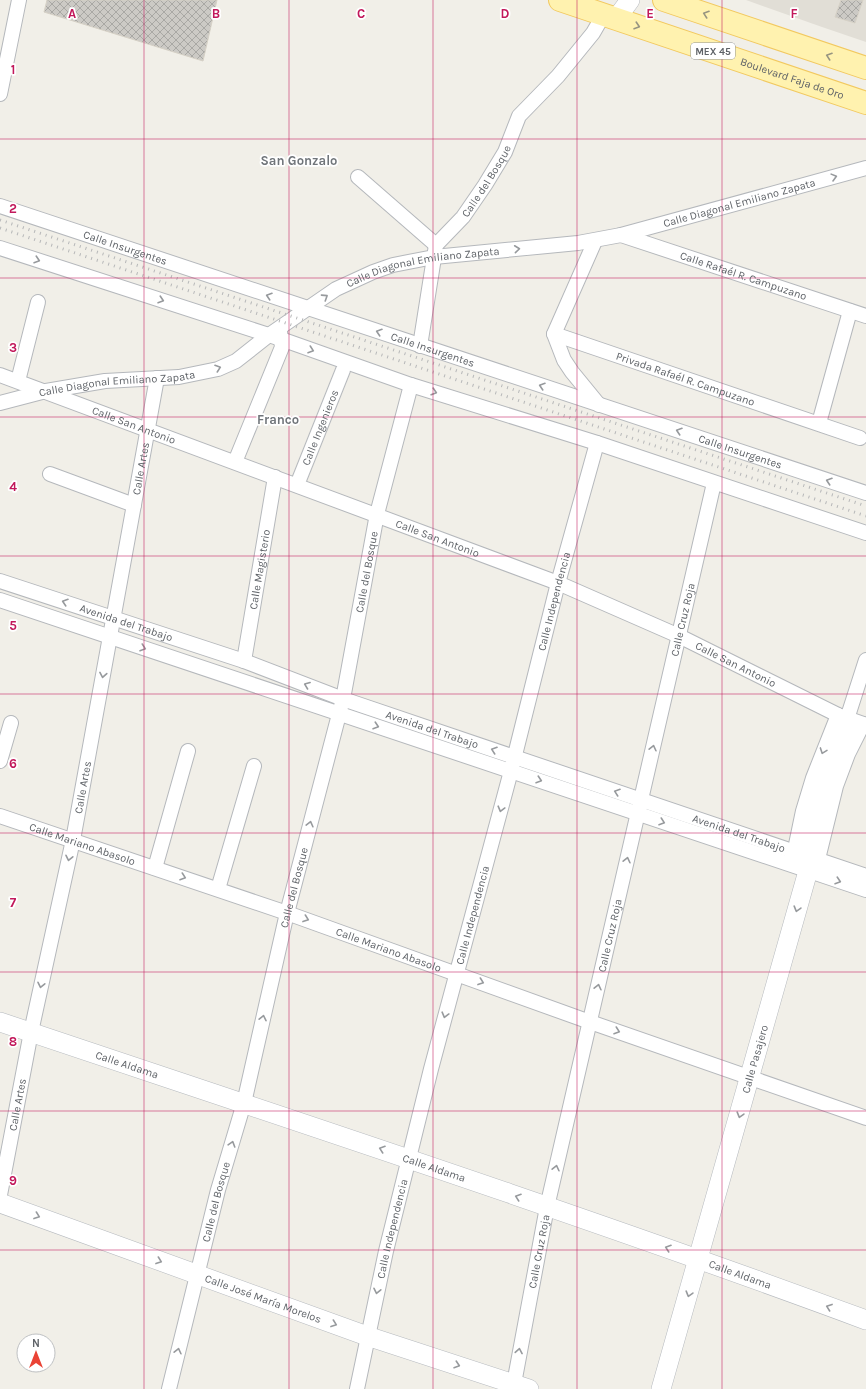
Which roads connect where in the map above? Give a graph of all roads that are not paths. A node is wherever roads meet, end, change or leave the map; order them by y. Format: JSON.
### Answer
{"nodes":[{"id":1,"x":19,"y":0,"type":"edge"},
{"id":2,"x":560,"y":0,"type":"edge"},
{"id":3,"x":630,"y":0,"type":"edge"},
{"id":4,"x":664,"y":0,"type":"edge"},
{"id":5,"x":611,"y":11,"type":"edge"},
{"id":6,"x":866,"y":68,"type":"edge"},
{"id":7,"x":0,"y":94,"type":"edge"},
{"id":8,"x":866,"y":102,"type":"edge"},
{"id":9,"x":866,"y":168,"type":"edge"},
{"id":10,"x":358,"y":177,"type":"dead end"},
{"id":11,"x":0,"y":206,"type":"edge"},
{"id":12,"x":621,"y":235,"type":"junction"},
{"id":13,"x":595,"y":241,"type":"junction"},
{"id":14,"x":0,"y":248,"type":"edge"},
{"id":15,"x":435,"y":251,"type":"junction"},
{"id":16,"x":38,"y":302,"type":"dead end"},
{"id":17,"x":306,"y":309,"type":"junction"},
{"id":18,"x":850,"y":311,"type":"junction"},
{"id":19,"x":866,"y":316,"type":"edge"},
{"id":20,"x":554,"y":334,"type":"junction"},
{"id":21,"x":278,"y":337,"type":"junction"},
{"id":22,"x":420,"y":346,"type":"junction"},
{"id":23,"x":343,"y":370,"type":"dead end"},
{"id":24,"x":572,"y":372,"type":"junction"},
{"id":25,"x":0,"y":375,"type":"edge"},
{"id":26,"x":157,"y":378,"type":"junction"},
{"id":27,"x":18,"y":381,"type":"junction"},
{"id":28,"x":411,"y":385,"type":"junction"},
{"id":29,"x":46,"y":391,"type":"junction"},
{"id":30,"x":562,"y":393,"type":"junction"},
{"id":31,"x":0,"y":402,"type":"edge"},
{"id":32,"x":598,"y":405,"type":"junction"},
{"id":33,"x":819,"y":423,"type":"junction"},
{"id":34,"x":147,"y":429,"type":"junction"},
{"id":35,"x":860,"y":438,"type":"dead end"},
{"id":36,"x":598,"y":443,"type":"junction"},
{"id":37,"x":235,"y":462,"type":"junction"},
{"id":38,"x":50,"y":474,"type":"dead end"},
{"id":39,"x":275,"y":477,"type":"junction"},
{"id":40,"x":714,"y":483,"type":"junction"},
{"id":41,"x":297,"y":485,"type":"junction"},
{"id":42,"x":866,"y":493,"type":"edge"},
{"id":43,"x":134,"y":505,"type":"junction"},
{"id":44,"x":377,"y":514,"type":"junction"},
{"id":45,"x":866,"y":534,"type":"edge"},
{"id":46,"x":0,"y":581,"type":"edge"},
{"id":47,"x":558,"y":583,"type":"junction"},
{"id":48,"x":0,"y":600,"type":"edge"},
{"id":49,"x":113,"y":617,"type":"junction"},
{"id":50,"x":110,"y":636,"type":"junction"},
{"id":51,"x":679,"y":636,"type":"junction"},
{"id":52,"x":866,"y":660,"type":"edge"},
{"id":53,"x":244,"y":661,"type":"junction"},
{"id":54,"x":343,"y":699,"type":"junction"},
{"id":55,"x":339,"y":714,"type":"junction"},
{"id":56,"x":852,"y":722,"type":"edge"},
{"id":57,"x":11,"y":723,"type":"dead end"},
{"id":58,"x":188,"y":752,"type":"dead end"},
{"id":59,"x":514,"y":757,"type":"junction"},
{"id":60,"x":0,"y":761,"type":"edge"},
{"id":61,"x":254,"y":766,"type":"dead end"},
{"id":62,"x":511,"y":771,"type":"junction"},
{"id":63,"x":640,"y":807,"type":"junction"},
{"id":64,"x":0,"y":816,"type":"edge"},
{"id":65,"x":73,"y":840,"type":"junction"},
{"id":66,"x":806,"y":863,"type":"junction"},
{"id":67,"x":155,"y":868,"type":"junction"},
{"id":68,"x":866,"y":876,"type":"edge"},
{"id":69,"x":218,"y":889,"type":"junction"},
{"id":70,"x":866,"y":890,"type":"edge"},
{"id":71,"x":287,"y":913,"type":"junction"},
{"id":72,"x":457,"y":973,"type":"junction"},
{"id":73,"x":0,"y":1022,"type":"edge"},
{"id":74,"x":590,"y":1022,"type":"junction"},
{"id":75,"x":31,"y":1032,"type":"junction"},
{"id":76,"x":751,"y":1077,"type":"junction"},
{"id":77,"x":244,"y":1103,"type":"junction"},
{"id":78,"x":866,"y":1118,"type":"edge"},
{"id":79,"x":409,"y":1158,"type":"junction"},
{"id":80,"x":0,"y":1195,"type":"edge"},
{"id":81,"x":0,"y":1203,"type":"edge"},
{"id":82,"x":547,"y":1207,"type":"junction"},
{"id":83,"x":699,"y":1258,"type":"junction"},
{"id":84,"x":196,"y":1274,"type":"junction"},
{"id":85,"x":866,"y":1320,"type":"edge"},
{"id":86,"x":368,"y":1336,"type":"junction"},
{"id":87,"x":519,"y":1387,"type":"edge"},
{"id":88,"x":169,"y":1389,"type":"edge"},
{"id":89,"x":357,"y":1389,"type":"edge"},
{"id":90,"x":661,"y":1389,"type":"edge"}],
"edges":[{"from":1,"to":7,"type":"street"},
{"from":2,"to":5,"type":"main road","name":"Boulevard Faja de Oro","number":"MEX 45"},
{"from":3,"to":5,"type":"street"},
{"from":6,"to":4,"type":"main road","one_way":true},
{"from":5,"to":8,"type":"main road","name":"Boulevard Faja de Oro","number":"MEX 45","one_way":true},
{"from":5,"to":15,"type":"street","name":"Calle del Bosque"},
{"from":12,"to":9,"type":"street","name":"Calle Diagonal Emiliano Zapata","one_way":true},
{"from":10,"to":15,"type":"street"},
{"from":17,"to":11,"type":"street","name":"Calle Insurgentes","one_way":true},
{"from":12,"to":13,"type":"street","name":"Calle Diagonal Emiliano Zapata"},
{"from":12,"to":18,"type":"street","name":"Calle Rafaél R. Campuzano"},
{"from":15,"to":13,"type":"street","name":"Calle Diagonal Emiliano Zapata","one_way":true},
{"from":13,"to":20,"type":"street"},
{"from":14,"to":21,"type":"street","one_way":true},
{"from":17,"to":15,"type":"street","name":"Calle Diagonal Emiliano Zapata","one_way":true},
{"from":15,"to":22,"type":"street"},
{"from":16,"to":27,"type":"street"},
{"from":17,"to":21,"type":"street","name":"Calle Diagonal Emiliano Zapata"},
{"from":22,"to":17,"type":"street","name":"Calle Insurgentes","one_way":true},
{"from":18,"to":19,"type":"street","name":"Calle Rafaél R. Campuzano"},
{"from":18,"to":33,"type":"street"},
{"from":20,"to":24,"type":"street"},
{"from":20,"to":33,"type":"street","name":"Privada Rafaél R. Campuzano"},
{"from":26,"to":21,"type":"street","name":"Calle Diagonal Emiliano Zapata","one_way":true},
{"from":21,"to":28,"type":"street","one_way":true},
{"from":21,"to":37,"type":"street"},
{"from":30,"to":22,"type":"street","name":"Calle Insurgentes","one_way":true},
{"from":23,"to":41,"type":"street","name":"Calle Ingenieros"},
{"from":24,"to":30,"type":"street"},
{"from":24,"to":32,"type":"street"},
{"from":25,"to":27,"type":"street","name":"Calle San Antonio"},
{"from":26,"to":29,"type":"street","name":"Calle Diagonal Emiliano Zapata"},
{"from":26,"to":34,"type":"street","name":"Calle Artes"},
{"from":27,"to":29,"type":"street","name":"Calle San Antonio"},
{"from":28,"to":36,"type":"street","one_way":true},
{"from":28,"to":44,"type":"street","name":"Calle del Bosque"},
{"from":29,"to":31,"type":"street","name":"Calle Diagonal Emiliano Zapata"},
{"from":29,"to":34,"type":"street","name":"Calle San Antonio"},
{"from":30,"to":32,"type":"street","name":"Calle Insurgentes"},
{"from":42,"to":32,"type":"street","name":"Calle Insurgentes","one_way":true},
{"from":33,"to":35,"type":"street","name":"Privada Rafaél R. Campuzano"},
{"from":34,"to":37,"type":"street","name":"Calle San Antonio"},
{"from":34,"to":43,"type":"street","name":"Calle Artes"},
{"from":36,"to":40,"type":"street"},
{"from":36,"to":47,"type":"street","name":"Calle Independencia"},
{"from":37,"to":39,"type":"street","name":"Calle San Antonio"},
{"from":38,"to":43,"type":"street"},
{"from":39,"to":41,"type":"street","name":"Calle San Antonio"},
{"from":39,"to":53,"type":"street","name":"Calle Magisterio"},
{"from":40,"to":45,"type":"street"},
{"from":40,"to":51,"type":"street","name":"Calle Cruz Roja"},
{"from":41,"to":44,"type":"street","name":"Calle San Antonio"},
{"from":43,"to":49,"type":"street","name":"Calle Artes"},
{"from":44,"to":47,"type":"street","name":"Calle San Antonio"},
{"from":44,"to":54,"type":"street","name":"Calle del Bosque"},
{"from":49,"to":46,"type":"street","name":"Avenida del Trabajo","one_way":true},
{"from":47,"to":51,"type":"street","name":"Calle San Antonio"},
{"from":47,"to":59,"type":"street","name":"Calle Independencia"},
{"from":48,"to":50,"type":"street","name":"Avenida del Trabajo"},
{"from":49,"to":50,"type":"street","name":"Calle Artes"},
{"from":49,"to":53,"type":"street","name":"Avenida del Trabajo"},
{"from":50,"to":55,"type":"street","name":"Avenida del Trabajo","one_way":true},
{"from":50,"to":65,"type":"street","name":"Calle Artes","one_way":true},
{"from":51,"to":56,"type":"street","name":"Calle San Antonio"},
{"from":63,"to":51,"type":"street","name":"Calle Cruz Roja","one_way":true},
{"from":52,"to":56,"type":"street","name":"Calle Pasajero"},
{"from":54,"to":53,"type":"street","name":"Avenida del Trabajo","one_way":true},
{"from":54,"to":55,"type":"street","name":"Calle del Bosque"},
{"from":59,"to":54,"type":"street","name":"Avenida del Trabajo","one_way":true},
{"from":55,"to":62,"type":"street","name":"Avenida del Trabajo","one_way":true},
{"from":71,"to":55,"type":"street","name":"Calle del Bosque","one_way":true},
{"from":56,"to":66,"type":"street","name":"Calle Pasajero"},
{"from":57,"to":60,"type":"street"},
{"from":58,"to":67,"type":"street"},
{"from":59,"to":62,"type":"street","name":"Calle Independencia"},
{"from":63,"to":59,"type":"street","name":"Avenida del Trabajo","one_way":true},
{"from":61,"to":69,"type":"street"},
{"from":62,"to":63,"type":"street","name":"Avenida del Trabajo","one_way":true},
{"from":62,"to":72,"type":"street","name":"Calle Independencia","one_way":true},
{"from":63,"to":66,"type":"street","name":"Avenida del Trabajo"},
{"from":74,"to":63,"type":"street","name":"Calle Cruz Roja","one_way":true},
{"from":64,"to":65,"type":"street","name":"Calle Mariano Abasolo"},
{"from":65,"to":67,"type":"street","name":"Calle Mariano Abasolo"},
{"from":65,"to":75,"type":"street","name":"Calle Artes","one_way":true},
{"from":66,"to":68,"type":"street","name":"Avenida del Trabajo"},
{"from":66,"to":70,"type":"street","name":"Avenida del Trabajo","one_way":true},
{"from":66,"to":76,"type":"street","name":"Calle Pasajero","one_way":true},
{"from":67,"to":69,"type":"street","name":"Calle Mariano Abasolo","one_way":true},
{"from":69,"to":71,"type":"street","name":"Calle Mariano Abasolo"},
{"from":71,"to":72,"type":"street","name":"Calle Mariano Abasolo","one_way":true},
{"from":77,"to":71,"type":"street","name":"Calle del Bosque","one_way":true},
{"from":72,"to":74,"type":"street","name":"Calle Mariano Abasolo","one_way":true},
{"from":72,"to":79,"type":"street","name":"Calle Independencia","one_way":true},
{"from":73,"to":75,"type":"street","name":"Calle Aldama"},
{"from":74,"to":76,"type":"street","name":"Calle Mariano Abasolo","one_way":true},
{"from":82,"to":74,"type":"street","name":"Calle Cruz Roja","one_way":true},
{"from":75,"to":77,"type":"street","name":"Calle Aldama"},
{"from":75,"to":80,"type":"street","name":"Calle Artes"},
{"from":76,"to":78,"type":"street","name":"Calle Mariano Abasolo"},
{"from":76,"to":83,"type":"street","name":"Calle Pasajero","one_way":true},
{"from":79,"to":77,"type":"street","name":"Calle Aldama","one_way":true},
{"from":84,"to":77,"type":"street","name":"Calle del Bosque","one_way":true},
{"from":82,"to":79,"type":"street","name":"Calle Aldama","one_way":true},
{"from":79,"to":86,"type":"street","name":"Calle Independencia","one_way":true},
{"from":81,"to":84,"type":"street","name":"Calle José María Morelos","one_way":true},
{"from":83,"to":82,"type":"street","name":"Calle Aldama","one_way":true},
{"from":87,"to":82,"type":"street","name":"Calle Cruz Roja","one_way":true},
{"from":85,"to":83,"type":"street","name":"Calle Aldama","one_way":true},
{"from":83,"to":90,"type":"street","name":"Calle Pasajero","one_way":true},
{"from":84,"to":86,"type":"street","name":"Calle José María Morelos","one_way":true},
{"from":88,"to":84,"type":"street","name":"Calle del Bosque","one_way":true},
{"from":86,"to":87,"type":"street","name":"Calle José María Morelos","one_way":true},
{"from":86,"to":89,"type":"street","name":"Calle Independencia"}]}
